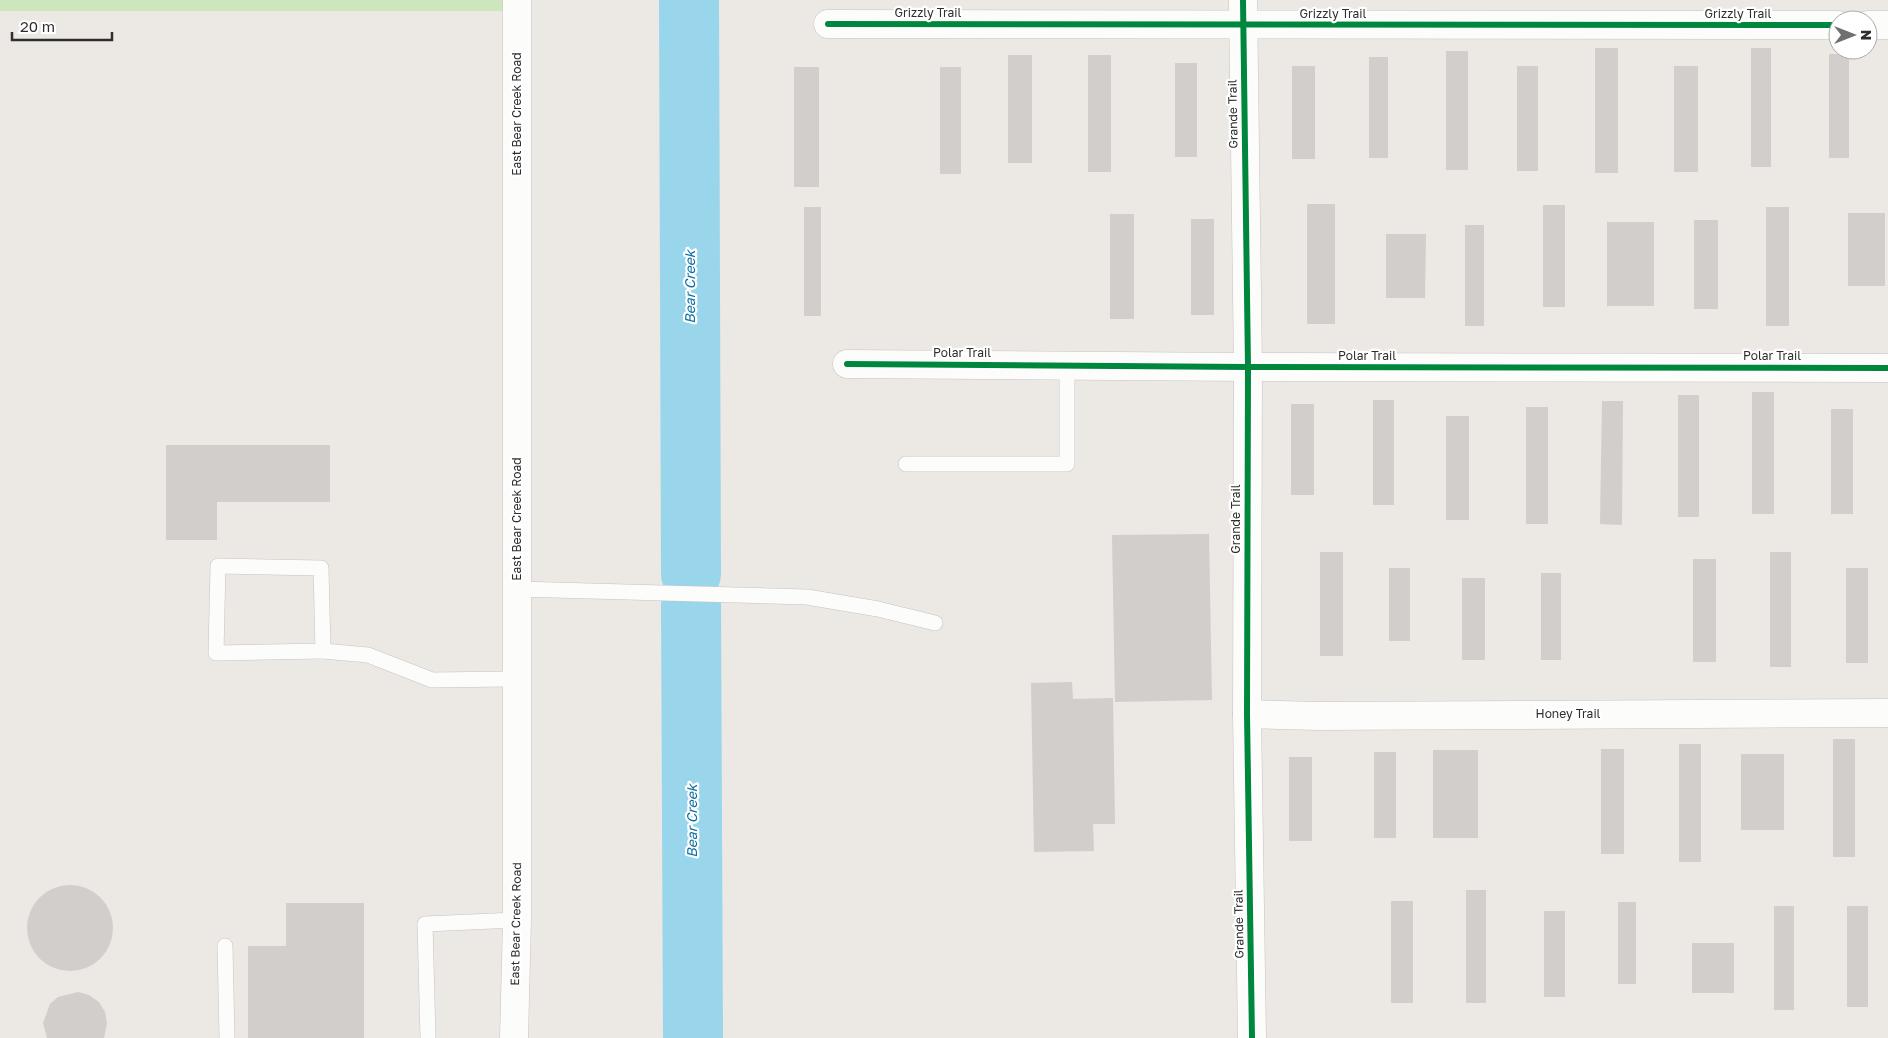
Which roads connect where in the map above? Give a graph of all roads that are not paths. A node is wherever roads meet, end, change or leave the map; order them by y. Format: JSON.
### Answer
{"nodes":[{"id":1,"x":517,"y":0,"type":"edge"},
{"id":2,"x":1243,"y":13,"type":"edge"},
{"id":3,"x":828,"y":24,"type":"dead end"},
{"id":4,"x":1828,"y":25,"type":"edge"},
{"id":5,"x":847,"y":364,"type":"dead end"},
{"id":6,"x":1067,"y":365,"type":"junction"},
{"id":7,"x":1248,"y":367,"type":"junction"},
{"id":8,"x":1888,"y":368,"type":"edge"},
{"id":9,"x":906,"y":464,"type":"dead end"},
{"id":10,"x":517,"y":589,"type":"junction"},
{"id":11,"x":935,"y":623,"type":"dead end"},
{"id":12,"x":323,"y":651,"type":"junction"},
{"id":13,"x":517,"y":679,"type":"junction"},
{"id":14,"x":1888,"y":713,"type":"edge"},
{"id":15,"x":1247,"y":714,"type":"junction"},
{"id":16,"x":517,"y":920,"type":"junction"},
{"id":17,"x":225,"y":946,"type":"dead end"},
{"id":18,"x":226,"y":1038,"type":"edge"},
{"id":19,"x":428,"y":1038,"type":"edge"},
{"id":20,"x":514,"y":1038,"type":"edge"},
{"id":21,"x":1252,"y":1038,"type":"edge"}],
"edges":[{"from":1,"to":10,"type":"street","name":"East Bear Creek Road"},
{"from":2,"to":3,"type":"street","name":"Grizzly Trail"},
{"from":2,"to":4,"type":"street","name":"Grizzly Trail"},
{"from":2,"to":7,"type":"street","name":"Grande Trail"},
{"from":5,"to":6,"type":"street","name":"Polar Trail"},
{"from":6,"to":7,"type":"street","name":"Polar Trail"},
{"from":6,"to":9,"type":"lane"},
{"from":7,"to":8,"type":"street","name":"Polar Trail"},
{"from":7,"to":15,"type":"street","name":"Grande Trail"},
{"from":10,"to":11,"type":"lane"},
{"from":10,"to":13,"type":"street","name":"East Bear Creek Road"},
{"from":12,"to":12,"type":"lane"},
{"from":12,"to":13,"type":"lane"},
{"from":13,"to":16,"type":"street","name":"East Bear Creek Road"},
{"from":14,"to":15,"type":"street","name":"Honey Trail"},
{"from":15,"to":21,"type":"street","name":"Grande Trail"},
{"from":16,"to":19,"type":"lane"},
{"from":16,"to":20,"type":"street","name":"East Bear Creek Road"},
{"from":17,"to":18,"type":"lane"}]}
